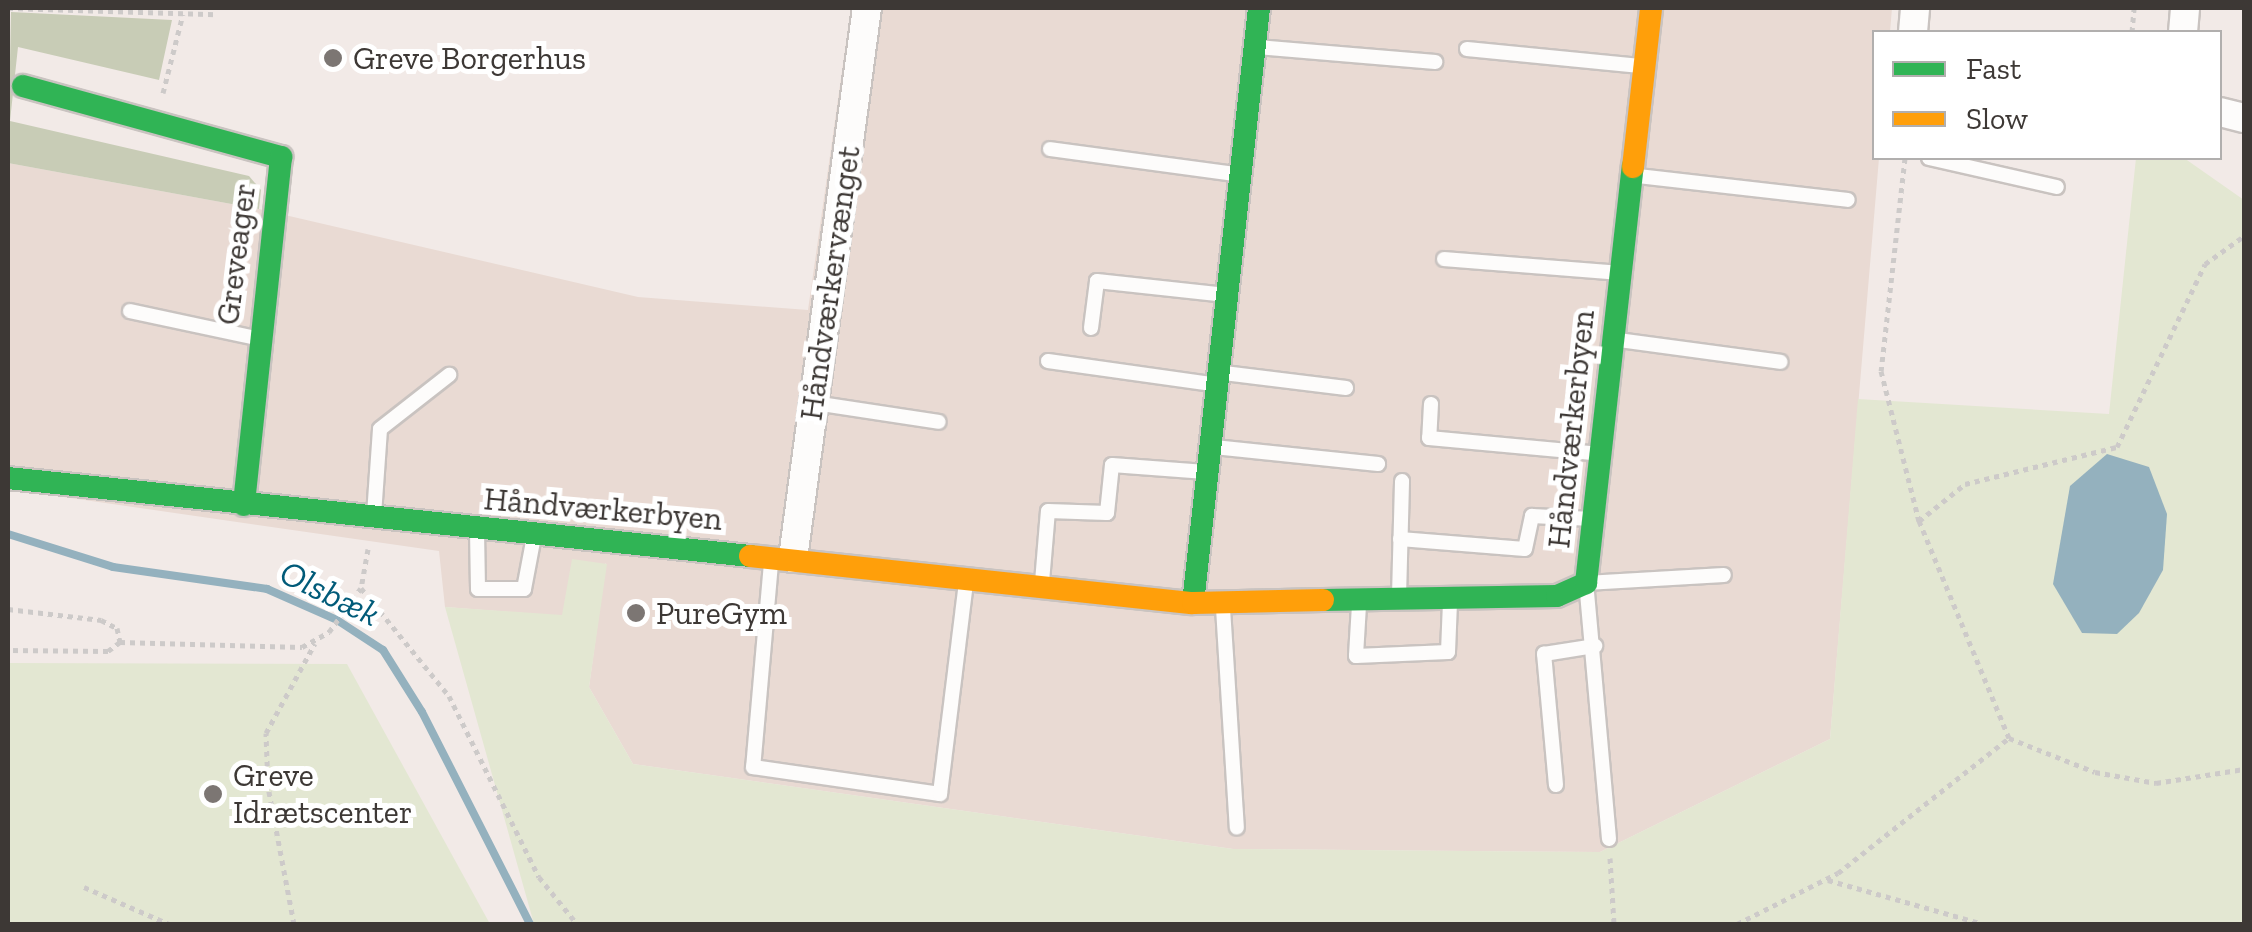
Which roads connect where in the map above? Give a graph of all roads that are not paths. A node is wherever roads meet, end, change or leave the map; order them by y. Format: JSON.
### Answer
{"nodes":[{"id":1,"x":866,"y":8,"type":"edge"},
{"id":2,"x":1259,"y":8,"type":"edge"},
{"id":3,"x":1651,"y":8,"type":"edge"},
{"id":4,"x":1255,"y":46,"type":"junction"},
{"id":5,"x":1467,"y":48,"type":"dead end"},
{"id":6,"x":1435,"y":62,"type":"dead end"},
{"id":7,"x":1644,"y":66,"type":"junction"},
{"id":8,"x":24,"y":86,"type":"dead end"},
{"id":9,"x":1050,"y":149,"type":"dead end"},
{"id":10,"x":1938,"y":160,"type":"edge"},
{"id":11,"x":1240,"y":175,"type":"junction"},
{"id":12,"x":1632,"y":176,"type":"junction"},
{"id":13,"x":2057,"y":187,"type":"dead end"},
{"id":14,"x":1848,"y":200,"type":"dead end"},
{"id":15,"x":1444,"y":258,"type":"dead end"},
{"id":16,"x":1621,"y":273,"type":"junction"},
{"id":17,"x":1227,"y":294,"type":"junction"},
{"id":18,"x":130,"y":311,"type":"dead end"},
{"id":19,"x":1091,"y":328,"type":"dead end"},
{"id":20,"x":258,"y":339,"type":"junction"},
{"id":21,"x":1614,"y":339,"type":"junction"},
{"id":22,"x":1048,"y":361,"type":"dead end"},
{"id":23,"x":1781,"y":362,"type":"dead end"},
{"id":24,"x":449,"y":375,"type":"dead end"},
{"id":25,"x":1218,"y":378,"type":"junction"},
{"id":26,"x":1346,"y":388,"type":"dead end"},
{"id":27,"x":814,"y":402,"type":"junction"},
{"id":28,"x":1432,"y":404,"type":"dead end"},
{"id":29,"x":939,"y":422,"type":"dead end"},
{"id":30,"x":1210,"y":446,"type":"junction"},
{"id":31,"x":1600,"y":454,"type":"junction"},
{"id":32,"x":1378,"y":464,"type":"dead end"},
{"id":33,"x":1208,"y":472,"type":"junction"},
{"id":34,"x":8,"y":478,"type":"edge"},
{"id":35,"x":1402,"y":481,"type":"dead end"},
{"id":36,"x":244,"y":505,"type":"junction"},
{"id":37,"x":1593,"y":518,"type":"junction"},
{"id":38,"x":373,"y":521,"type":"junction"},
{"id":39,"x":477,"y":530,"type":"junction"},
{"id":40,"x":534,"y":535,"type":"junction"},
{"id":41,"x":1400,"y":540,"type":"junction"},
{"id":42,"x":782,"y":557,"type":"junction"},
{"id":43,"x":1724,"y":576,"type":"dead end"},
{"id":44,"x":966,"y":580,"type":"junction"},
{"id":45,"x":1586,"y":583,"type":"junction"},
{"id":46,"x":1042,"y":588,"type":"junction"},
{"id":47,"x":1450,"y":596,"type":"junction"},
{"id":48,"x":1399,"y":597,"type":"junction"},
{"id":49,"x":1359,"y":601,"type":"junction"},
{"id":50,"x":1223,"y":602,"type":"junction"},
{"id":51,"x":1193,"y":603,"type":"junction"},
{"id":52,"x":1595,"y":646,"type":"junction"},
{"id":53,"x":1556,"y":785,"type":"dead end"},
{"id":54,"x":1237,"y":828,"type":"dead end"},
{"id":55,"x":1608,"y":840,"type":"road end"}],
"edges":[{"from":1,"to":27,"type":"street","name":"Håndværkervænget"},
{"from":2,"to":4,"type":"street"},
{"from":3,"to":7,"type":"street","name":"Håndværkerbyen"},
{"from":4,"to":6,"type":"lane"},
{"from":4,"to":11,"type":"street"},
{"from":5,"to":7,"type":"lane"},
{"from":7,"to":12,"type":"street","name":"Håndværkerbyen"},
{"from":8,"to":20,"type":"street","name":"Greveager"},
{"from":9,"to":11,"type":"lane"},
{"from":10,"to":13,"type":"lane"},
{"from":11,"to":17,"type":"street"},
{"from":12,"to":14,"type":"lane"},
{"from":12,"to":16,"type":"street","name":"Håndværkerbyen"},
{"from":15,"to":16,"type":"lane"},
{"from":16,"to":21,"type":"street","name":"Håndværkerbyen"},
{"from":17,"to":19,"type":"lane"},
{"from":17,"to":25,"type":"street"},
{"from":18,"to":20,"type":"lane"},
{"from":20,"to":36,"type":"street","name":"Greveager"},
{"from":21,"to":23,"type":"lane"},
{"from":21,"to":31,"type":"street","name":"Håndværkerbyen"},
{"from":22,"to":25,"type":"lane"},
{"from":24,"to":38,"type":"lane"},
{"from":25,"to":26,"type":"lane"},
{"from":25,"to":30,"type":"street"},
{"from":27,"to":29,"type":"lane"},
{"from":27,"to":42,"type":"street","name":"Håndværkervænget"},
{"from":28,"to":31,"type":"lane"},
{"from":30,"to":32,"type":"lane"},
{"from":30,"to":33,"type":"street"},
{"from":31,"to":37,"type":"street","name":"Håndværkerbyen"},
{"from":33,"to":46,"type":"lane"},
{"from":33,"to":51,"type":"street"},
{"from":34,"to":36,"type":"street","name":"Håndværkerbyen"},
{"from":35,"to":41,"type":"lane"},
{"from":36,"to":38,"type":"street","name":"Håndværkerbyen"},
{"from":37,"to":41,"type":"lane"},
{"from":37,"to":45,"type":"street","name":"Håndværkerbyen"},
{"from":38,"to":39,"type":"street","name":"Håndværkerbyen"},
{"from":39,"to":40,"type":"street","name":"Håndværkerbyen"},
{"from":39,"to":40,"type":"lane"},
{"from":40,"to":42,"type":"street","name":"Håndværkerbyen"},
{"from":41,"to":48,"type":"lane"},
{"from":42,"to":44,"type":"street","name":"Håndværkerbyen"},
{"from":42,"to":44,"type":"lane"},
{"from":43,"to":45,"type":"lane"},
{"from":44,"to":46,"type":"street","name":"Håndværkerbyen"},
{"from":45,"to":47,"type":"street","name":"Håndværkerbyen"},
{"from":45,"to":52,"type":"lane"},
{"from":46,"to":51,"type":"street","name":"Håndværkerbyen"},
{"from":47,"to":48,"type":"street","name":"Håndværkerbyen"},
{"from":47,"to":49,"type":"lane"},
{"from":48,"to":49,"type":"street","name":"Håndværkerbyen"},
{"from":49,"to":50,"type":"street","name":"Håndværkerbyen"},
{"from":50,"to":51,"type":"street","name":"Håndværkerbyen"},
{"from":50,"to":54,"type":"lane"},
{"from":52,"to":53,"type":"lane"},
{"from":52,"to":55,"type":"lane"}]}
